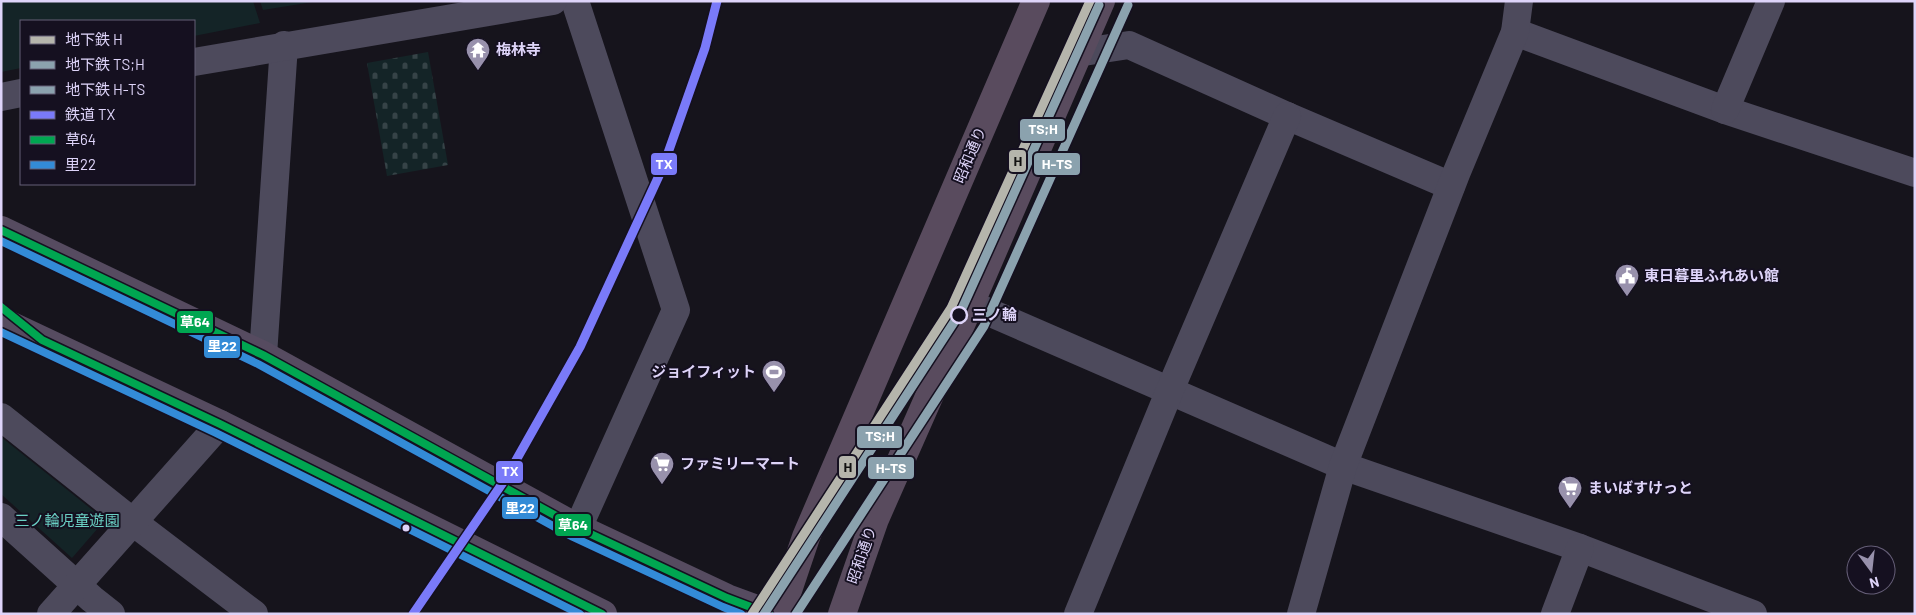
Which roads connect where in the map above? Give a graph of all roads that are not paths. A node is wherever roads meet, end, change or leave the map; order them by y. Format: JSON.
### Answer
{"nodes":[{"id":1,"x":553,"y":1,"type":"edge"},
{"id":2,"x":574,"y":1,"type":"edge"},
{"id":3,"x":1036,"y":1,"type":"edge"},
{"id":4,"x":1101,"y":1,"type":"edge"},
{"id":5,"x":1519,"y":1,"type":"edge"},
{"id":6,"x":1771,"y":1,"type":"edge"},
{"id":7,"x":1514,"y":32,"type":"junction"},
{"id":8,"x":284,"y":46,"type":"junction"},
{"id":9,"x":1077,"y":53,"type":"junction"},
{"id":10,"x":195,"y":62,"type":"edge"},
{"id":11,"x":20,"y":93,"type":"edge"},
{"id":12,"x":1,"y":97,"type":"edge"},
{"id":13,"x":1725,"y":110,"type":"junction"},
{"id":14,"x":1287,"y":116,"type":"junction"},
{"id":15,"x":1915,"y":173,"type":"edge"},
{"id":16,"x":1452,"y":186,"type":"junction"},
{"id":17,"x":1,"y":230,"type":"edge"},
{"id":18,"x":970,"y":304,"type":"junction"},
{"id":19,"x":1,"y":307,"type":"edge"},
{"id":20,"x":1,"y":321,"type":"edge"},
{"id":21,"x":42,"y":340,"type":"junction"},
{"id":22,"x":264,"y":355,"type":"junction"},
{"id":23,"x":1170,"y":390,"type":"junction"},
{"id":24,"x":1,"y":417,"type":"edge"},
{"id":25,"x":220,"y":424,"type":"junction"},
{"id":26,"x":1343,"y":466,"type":"junction"},
{"id":27,"x":1,"y":517,"type":"edge"},
{"id":28,"x":133,"y":522,"type":"junction"},
{"id":29,"x":578,"y":528,"type":"junction"},
{"id":30,"x":1580,"y":548,"type":"junction"},
{"id":31,"x":77,"y":585,"type":"junction"},
{"id":32,"x":51,"y":614,"type":"edge"},
{"id":33,"x":111,"y":614,"type":"edge"},
{"id":34,"x":254,"y":614,"type":"edge"},
{"id":35,"x":603,"y":614,"type":"edge"},
{"id":36,"x":770,"y":614,"type":"edge"},
{"id":37,"x":780,"y":614,"type":"edge"},
{"id":38,"x":842,"y":614,"type":"edge"},
{"id":39,"x":1078,"y":614,"type":"edge"},
{"id":40,"x":1301,"y":614,"type":"edge"},
{"id":41,"x":1555,"y":614,"type":"edge"},
{"id":42,"x":1753,"y":614,"type":"edge"}],
"edges":[{"from":1,"to":8,"type":"street"},
{"from":2,"to":29,"type":"street"},
{"from":3,"to":37,"type":"highway","name":"昭和通り"},
{"from":4,"to":9,"type":"highway","name":"昭和通り"},
{"from":5,"to":7,"type":"street"},
{"from":6,"to":13,"type":"street"},
{"from":7,"to":13,"type":"street"},
{"from":7,"to":16,"type":"street"},
{"from":8,"to":10,"type":"street"},
{"from":8,"to":22,"type":"street"},
{"from":9,"to":14,"type":"street"},
{"from":9,"to":18,"type":"highway","name":"昭和通り"},
{"from":11,"to":12,"type":"street"},
{"from":13,"to":15,"type":"street"},
{"from":14,"to":16,"type":"street"},
{"from":14,"to":23,"type":"street"},
{"from":16,"to":26,"type":"street"},
{"from":17,"to":22,"type":"main road"},
{"from":18,"to":23,"type":"street"},
{"from":18,"to":38,"type":"highway","name":"昭和通り"},
{"from":19,"to":21,"type":"street"},
{"from":20,"to":21,"type":"main road"},
{"from":21,"to":25,"type":"main road"},
{"from":22,"to":29,"type":"main road"},
{"from":23,"to":26,"type":"street"},
{"from":23,"to":39,"type":"street"},
{"from":24,"to":28,"type":"street"},
{"from":25,"to":28,"type":"street"},
{"from":25,"to":35,"type":"main road"},
{"from":26,"to":30,"type":"street"},
{"from":26,"to":40,"type":"street"},
{"from":27,"to":31,"type":"street"},
{"from":28,"to":31,"type":"street"},
{"from":28,"to":34,"type":"street"},
{"from":29,"to":36,"type":"main road"},
{"from":30,"to":41,"type":"street"},
{"from":30,"to":42,"type":"street"},
{"from":31,"to":32,"type":"street"},
{"from":31,"to":33,"type":"street"}]}
